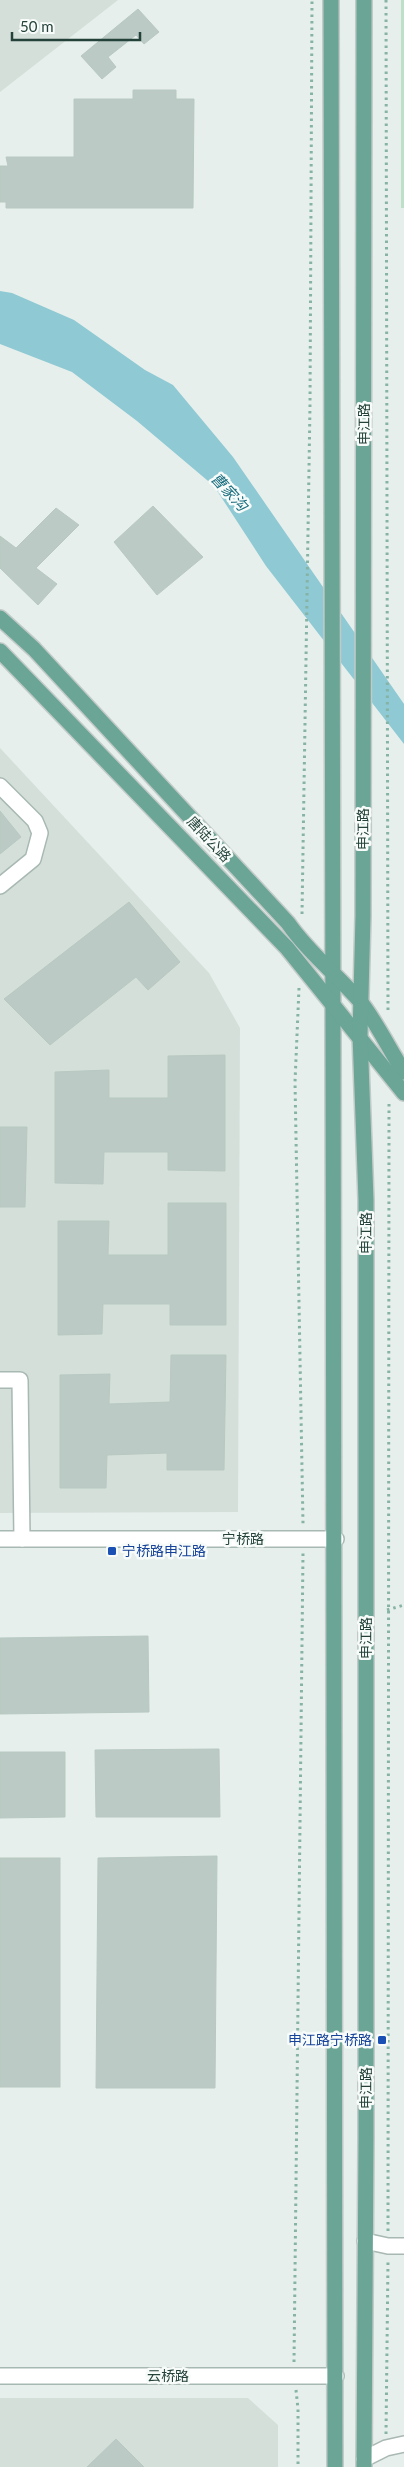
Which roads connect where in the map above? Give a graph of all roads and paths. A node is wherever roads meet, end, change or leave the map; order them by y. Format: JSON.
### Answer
{"nodes":[{"id":1,"x":312,"y":0,"type":"edge"},
{"id":2,"x":330,"y":0,"type":"edge"},
{"id":3,"x":364,"y":0,"type":"edge"},
{"id":4,"x":386,"y":0,"type":"edge"},
{"id":5,"x":0,"y":618,"type":"edge"},
{"id":6,"x":1,"y":655,"type":"edge"},
{"id":7,"x":0,"y":786,"type":"edge"},
{"id":8,"x":0,"y":886,"type":"edge"},
{"id":9,"x":300,"y":941,"type":"junction"},
{"id":10,"x":299,"y":965,"type":"junction"},
{"id":11,"x":331,"y":969,"type":"junction"},
{"id":12,"x":331,"y":1000,"type":"junction"},
{"id":13,"x":361,"y":1002,"type":"junction"},
{"id":14,"x":388,"y":1019,"type":"dead end"},
{"id":15,"x":360,"y":1035,"type":"junction"},
{"id":16,"x":388,"y":1072,"type":"junction"},
{"id":17,"x":404,"y":1072,"type":"edge"},
{"id":18,"x":404,"y":1093,"type":"edge"},
{"id":19,"x":0,"y":1380,"type":"edge"},
{"id":20,"x":0,"y":1539,"type":"edge"},
{"id":21,"x":22,"y":1539,"type":"junction"},
{"id":22,"x":303,"y":1539,"type":"junction"},
{"id":23,"x":336,"y":1539,"type":"junction"},
{"id":24,"x":404,"y":1605,"type":"edge"},
{"id":25,"x":387,"y":1610,"type":"junction"},
{"id":26,"x":364,"y":2241,"type":"junction"},
{"id":27,"x":388,"y":2246,"type":"junction"},
{"id":28,"x":404,"y":2246,"type":"edge"},
{"id":29,"x":0,"y":2376,"type":"edge"},
{"id":30,"x":294,"y":2376,"type":"junction"},
{"id":31,"x":336,"y":2376,"type":"junction"},
{"id":32,"x":404,"y":2444,"type":"edge"},
{"id":33,"x":386,"y":2448,"type":"junction"},
{"id":34,"x":364,"y":2463,"type":"edge"},
{"id":35,"x":298,"y":2467,"type":"edge"},
{"id":36,"x":335,"y":2467,"type":"edge"}],
"edges":[{"from":1,"to":9,"type":"path"},
{"from":2,"to":11,"type":"main road"},
{"from":3,"to":13,"type":"main road","name":"申江路"},
{"from":4,"to":14,"type":"path"},
{"from":5,"to":9,"type":"main road","name":"唐陆公路"},
{"from":6,"to":10,"type":"main road","name":"唐陆公路"},
{"from":7,"to":8,"type":"street"},
{"from":9,"to":11,"type":"main road","name":"唐陆公路"},
{"from":10,"to":12,"type":"main road","name":"唐陆公路"},
{"from":10,"to":22,"type":"path"},
{"from":11,"to":12,"type":"main road"},
{"from":11,"to":13,"type":"main road","name":"唐陆公路"},
{"from":12,"to":15,"type":"main road","name":"唐陆公路"},
{"from":12,"to":23,"type":"main road"},
{"from":13,"to":15,"type":"main road","name":"申江路"},
{"from":13,"to":17,"type":"main road","name":"唐陆公路"},
{"from":15,"to":16,"type":"main road","name":"唐陆公路"},
{"from":15,"to":26,"type":"main road","name":"申江路"},
{"from":16,"to":18,"type":"main road","name":"唐陆公路"},
{"from":16,"to":25,"type":"path"},
{"from":19,"to":21,"type":"street"},
{"from":20,"to":21,"type":"street","name":"宁桥路"},
{"from":21,"to":22,"type":"street","name":"宁桥路"},
{"from":22,"to":23,"type":"street","name":"宁桥路"},
{"from":22,"to":30,"type":"path"},
{"from":23,"to":31,"type":"main road"},
{"from":24,"to":25,"type":"path"},
{"from":25,"to":27,"type":"path"},
{"from":26,"to":27,"type":"street"},
{"from":26,"to":34,"type":"main road","name":"申江路"},
{"from":27,"to":28,"type":"street"},
{"from":27,"to":33,"type":"path"},
{"from":29,"to":30,"type":"street","name":"云桥路"},
{"from":30,"to":31,"type":"street","name":"云桥路"},
{"from":30,"to":35,"type":"path"},
{"from":31,"to":36,"type":"main road"},
{"from":32,"to":33,"type":"street"},
{"from":33,"to":34,"type":"street"}]}
